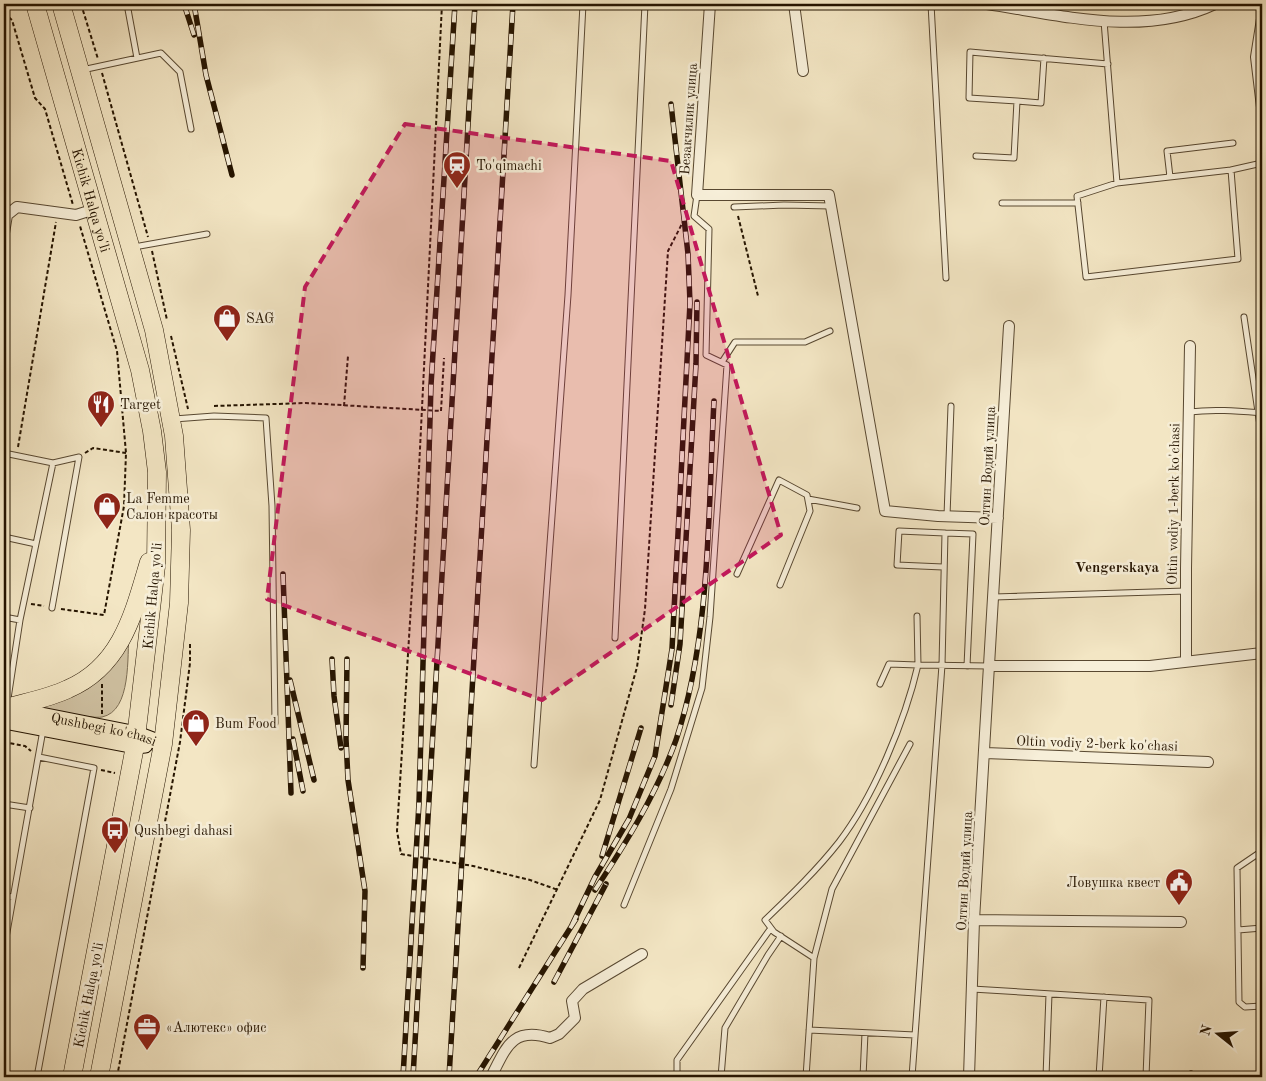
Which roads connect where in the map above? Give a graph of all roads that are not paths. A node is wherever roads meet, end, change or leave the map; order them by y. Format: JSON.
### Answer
{"nodes":[{"id":1,"x":35,"y":4,"type":"edge"},
{"id":2,"x":61,"y":4,"type":"edge"},
{"id":3,"x":127,"y":4,"type":"edge"},
{"id":4,"x":583,"y":4,"type":"edge"},
{"id":5,"x":645,"y":4,"type":"edge"},
{"id":6,"x":710,"y":4,"type":"edge"},
{"id":7,"x":794,"y":4,"type":"edge"},
{"id":8,"x":931,"y":4,"type":"edge"},
{"id":9,"x":987,"y":4,"type":"edge"},
{"id":10,"x":1215,"y":4,"type":"edge"},
{"id":11,"x":1262,"y":19,"type":"edge"},
{"id":12,"x":1104,"y":20,"type":"junction"},
{"id":13,"x":136,"y":58,"type":"junction"},
{"id":14,"x":1044,"y":58,"type":"junction"},
{"id":15,"x":1108,"y":64,"type":"junction"},
{"id":16,"x":80,"y":70,"type":"junction"},
{"id":17,"x":803,"y":72,"type":"dead end"},
{"id":18,"x":1016,"y":101,"type":"junction"},
{"id":19,"x":1262,"y":107,"type":"edge"},
{"id":20,"x":191,"y":128,"type":"dead end"},
{"id":21,"x":1233,"y":143,"type":"dead end"},
{"id":22,"x":976,"y":156,"type":"dead end"},
{"id":23,"x":1262,"y":163,"type":"edge"},
{"id":24,"x":1231,"y":170,"type":"junction"},
{"id":25,"x":1170,"y":177,"type":"junction"},
{"id":26,"x":1117,"y":184,"type":"junction"},
{"id":27,"x":697,"y":195,"type":"junction"},
{"id":28,"x":1002,"y":203,"type":"dead end"},
{"id":29,"x":1078,"y":203,"type":"junction"},
{"id":30,"x":831,"y":206,"type":"junction"},
{"id":31,"x":734,"y":207,"type":"road end"},
{"id":32,"x":95,"y":209,"type":"junction"},
{"id":33,"x":4,"y":232,"type":"edge"},
{"id":34,"x":207,"y":234,"type":"dead end"},
{"id":35,"x":132,"y":248,"type":"junction"},
{"id":36,"x":946,"y":278,"type":"dead end"},
{"id":37,"x":1244,"y":317,"type":"dead end"},
{"id":38,"x":1009,"y":326,"type":"dead end"},
{"id":39,"x":830,"y":331,"type":"dead end"},
{"id":40,"x":1190,"y":346,"type":"dead end"},
{"id":41,"x":722,"y":362,"type":"junction"},
{"id":42,"x":952,"y":406,"type":"dead end"},
{"id":43,"x":1188,"y":412,"type":"junction"},
{"id":44,"x":1260,"y":413,"type":"edge"},
{"id":45,"x":171,"y":420,"type":"junction"},
{"id":46,"x":1262,"y":440,"type":"edge"},
{"id":47,"x":4,"y":454,"type":"edge"},
{"id":48,"x":53,"y":463,"type":"junction"},
{"id":49,"x":808,"y":499,"type":"junction"},
{"id":50,"x":857,"y":508,"type":"dead end"},
{"id":51,"x":947,"y":516,"type":"junction"},
{"id":52,"x":998,"y":518,"type":"junction"},
{"id":53,"x":158,"y":533,"type":"junction"},
{"id":54,"x":944,"y":533,"type":"junction"},
{"id":55,"x":4,"y":537,"type":"edge"},
{"id":56,"x":36,"y":544,"type":"junction"},
{"id":57,"x":943,"y":567,"type":"junction"},
{"id":58,"x":737,"y":574,"type":"dead end"},
{"id":59,"x":780,"y":585,"type":"dead end"},
{"id":60,"x":1186,"y":591,"type":"junction"},
{"id":61,"x":994,"y":597,"type":"junction"},
{"id":62,"x":52,"y":608,"type":"road end"},
{"id":63,"x":917,"y":616,"type":"dead end"},
{"id":64,"x":4,"y":617,"type":"edge"},
{"id":65,"x":20,"y":620,"type":"junction"},
{"id":66,"x":615,"y":638,"type":"dead end"},
{"id":67,"x":1261,"y":653,"type":"edge"},
{"id":68,"x":1186,"y":662,"type":"junction"},
{"id":69,"x":918,"y":664,"type":"junction"},
{"id":70,"x":942,"y":665,"type":"junction"},
{"id":71,"x":967,"y":666,"type":"junction"},
{"id":72,"x":990,"y":666,"type":"junction"},
{"id":73,"x":1262,"y":672,"type":"edge"},
{"id":74,"x":880,"y":684,"type":"dead end"},
{"id":75,"x":141,"y":704,"type":"junction"},
{"id":76,"x":168,"y":707,"type":"junction"},
{"id":77,"x":5,"y":712,"type":"edge"},
{"id":78,"x":275,"y":723,"type":"dead end"},
{"id":79,"x":44,"y":728,"type":"junction"},
{"id":80,"x":910,"y":744,"type":"dead end"},
{"id":81,"x":135,"y":745,"type":"junction"},
{"id":82,"x":161,"y":752,"type":"junction"},
{"id":83,"x":985,"y":752,"type":"junction"},
{"id":84,"x":39,"y":757,"type":"junction"},
{"id":85,"x":1208,"y":762,"type":"dead end"},
{"id":86,"x":534,"y":765,"type":"dead end"},
{"id":87,"x":4,"y":804,"type":"edge"},
{"id":88,"x":30,"y":808,"type":"junction"},
{"id":89,"x":1262,"y":851,"type":"edge"},
{"id":90,"x":4,"y":896,"type":"edge"},
{"id":91,"x":13,"y":897,"type":"junction"},
{"id":92,"x":624,"y":905,"type":"dead end"},
{"id":93,"x":974,"y":920,"type":"junction"},
{"id":94,"x":1181,"y":922,"type":"dead end"},
{"id":95,"x":771,"y":928,"type":"junction"},
{"id":96,"x":1262,"y":928,"type":"edge"},
{"id":97,"x":1238,"y":930,"type":"junction"},
{"id":98,"x":781,"y":936,"type":"junction"},
{"id":99,"x":4,"y":949,"type":"edge"},
{"id":100,"x":642,"y":954,"type":"dead end"},
{"id":101,"x":814,"y":958,"type":"junction"},
{"id":102,"x":972,"y":988,"type":"junction"},
{"id":103,"x":1049,"y":994,"type":"junction"},
{"id":104,"x":1104,"y":997,"type":"junction"},
{"id":105,"x":1262,"y":1006,"type":"edge"},
{"id":106,"x":809,"y":1030,"type":"junction"},
{"id":107,"x":865,"y":1032,"type":"junction"},
{"id":108,"x":915,"y":1035,"type":"junction"},
{"id":109,"x":37,"y":1077,"type":"edge"},
{"id":110,"x":72,"y":1077,"type":"edge"},
{"id":111,"x":99,"y":1077,"type":"edge"},
{"id":112,"x":491,"y":1077,"type":"edge"},
{"id":113,"x":676,"y":1077,"type":"edge"},
{"id":114,"x":721,"y":1077,"type":"edge"},
{"id":115,"x":806,"y":1077,"type":"edge"},
{"id":116,"x":862,"y":1077,"type":"edge"},
{"id":117,"x":912,"y":1077,"type":"edge"},
{"id":118,"x":969,"y":1077,"type":"edge"},
{"id":119,"x":1046,"y":1077,"type":"edge"},
{"id":120,"x":1099,"y":1077,"type":"edge"},
{"id":121,"x":1146,"y":1077,"type":"edge"}],
"edges":[{"from":1,"to":32,"type":"highway","name":"Kichik Halqa yo'li"},
{"from":2,"to":16,"type":"highway","name":"Kichik Halqa yo'li"},
{"from":3,"to":13,"type":"lane"},
{"from":4,"to":86,"type":"lane"},
{"from":5,"to":66,"type":"lane"},
{"from":6,"to":27,"type":"street","name":"Безакчилик улица"},
{"from":7,"to":17,"type":"street"},
{"from":8,"to":36,"type":"lane"},
{"from":9,"to":12,"type":"street"},
{"from":10,"to":12,"type":"street"},
{"from":11,"to":19,"type":"street"},
{"from":12,"to":15,"type":"lane"},
{"from":13,"to":16,"type":"lane"},
{"from":13,"to":20,"type":"lane"},
{"from":14,"to":15,"type":"lane"},
{"from":14,"to":18,"type":"lane"},
{"from":14,"to":18,"type":"lane"},
{"from":15,"to":26,"type":"lane"},
{"from":16,"to":35,"type":"highway","name":"Kichik Halqa yo'li"},
{"from":18,"to":22,"type":"lane"},
{"from":21,"to":25,"type":"lane"},
{"from":23,"to":24,"type":"lane"},
{"from":24,"to":25,"type":"lane"},
{"from":24,"to":29,"type":"lane"},
{"from":25,"to":26,"type":"lane"},
{"from":26,"to":29,"type":"lane"},
{"from":27,"to":30,"type":"street","name":"Безакчилик улица"},
{"from":27,"to":41,"type":"lane"},
{"from":28,"to":29,"type":"lane"},
{"from":30,"to":31,"type":"lane"},
{"from":30,"to":51,"type":"street"},
{"from":32,"to":33,"type":"street"},
{"from":32,"to":53,"type":"highway","name":"Kichik Halqa yo'li"},
{"from":34,"to":35,"type":"lane"},
{"from":35,"to":45,"type":"highway","name":"Kichik Halqa yo'li"},
{"from":37,"to":44,"type":"lane"},
{"from":38,"to":52,"type":"street","name":"Олтин Водий улица"},
{"from":39,"to":41,"type":"lane"},
{"from":40,"to":43,"type":"street","name":"Oltin vodiy 1-berk ko'chasi"},
{"from":41,"to":92,"type":"lane"},
{"from":42,"to":51,"type":"lane"},
{"from":43,"to":44,"type":"lane"},
{"from":43,"to":60,"type":"street","name":"Oltin vodiy 1-berk ko'chasi"},
{"from":44,"to":46,"type":"lane"},
{"from":45,"to":76,"type":"highway","name":"Kichik Halqa yo'li"},
{"from":45,"to":78,"type":"lane"},
{"from":47,"to":48,"type":"lane"},
{"from":48,"to":56,"type":"lane"},
{"from":48,"to":62,"type":"lane"},
{"from":49,"to":50,"type":"lane"},
{"from":49,"to":58,"type":"lane"},
{"from":49,"to":59,"type":"lane"},
{"from":51,"to":52,"type":"street"},
{"from":52,"to":61,"type":"street","name":"Олтин Водий улица"},
{"from":53,"to":75,"type":"highway","name":"Kichik Halqa yo'li"},
{"from":53,"to":77,"type":"highway"},
{"from":54,"to":57,"type":"lane"},
{"from":54,"to":57,"type":"lane"},
{"from":54,"to":71,"type":"lane"},
{"from":55,"to":56,"type":"lane"},
{"from":56,"to":65,"type":"lane"},
{"from":57,"to":70,"type":"lane"},
{"from":60,"to":61,"type":"lane"},
{"from":60,"to":68,"type":"street","name":"Oltin vodiy 1-berk ko'chasi"},
{"from":61,"to":72,"type":"street","name":"Олтин Водий улица"},
{"from":63,"to":69,"type":"lane"},
{"from":64,"to":65,"type":"lane"},
{"from":65,"to":77,"type":"lane"},
{"from":67,"to":68,"type":"street"},
{"from":67,"to":73,"type":"lane"},
{"from":68,"to":72,"type":"street"},
{"from":69,"to":70,"type":"lane"},
{"from":69,"to":74,"type":"lane"},
{"from":69,"to":95,"type":"lane"},
{"from":70,"to":71,"type":"lane"},
{"from":70,"to":108,"type":"lane"},
{"from":71,"to":72,"type":"lane"},
{"from":72,"to":83,"type":"street","name":"Олтин Водий улица"},
{"from":75,"to":76,"type":"highway"},
{"from":75,"to":81,"type":"highway","name":"Kichik Halqa yo'li"},
{"from":76,"to":82,"type":"highway","name":"Kichik Halqa yo'li"},
{"from":77,"to":79,"type":"main road","name":"Qushbegi ko'chasi"},
{"from":77,"to":81,"type":"main road","name":"Qushbegi ko'chasi"},
{"from":79,"to":81,"type":"main road","name":"Qushbegi ko'chasi"},
{"from":79,"to":84,"type":"lane"},
{"from":80,"to":101,"type":"lane"},
{"from":81,"to":82,"type":"highway"},
{"from":81,"to":110,"type":"highway","name":"Kichik Halqa yo'li"},
{"from":82,"to":111,"type":"highway","name":"Kichik Halqa yo'li"},
{"from":83,"to":85,"type":"street","name":"Oltin vodiy 2-berk ko'chasi"},
{"from":83,"to":93,"type":"street","name":"Олтин Водий улица"},
{"from":84,"to":88,"type":"lane"},
{"from":84,"to":109,"type":"lane"},
{"from":87,"to":88,"type":"lane"},
{"from":88,"to":91,"type":"lane"},
{"from":89,"to":97,"type":"lane"},
{"from":90,"to":91,"type":"lane"},
{"from":91,"to":99,"type":"lane"},
{"from":93,"to":94,"type":"street"},
{"from":93,"to":102,"type":"street","name":"Олтин Водий улица"},
{"from":95,"to":98,"type":"lane"},
{"from":95,"to":113,"type":"lane"},
{"from":96,"to":97,"type":"lane"},
{"from":97,"to":105,"type":"lane"},
{"from":98,"to":101,"type":"lane"},
{"from":98,"to":114,"type":"lane"},
{"from":100,"to":112,"type":"street"},
{"from":101,"to":106,"type":"lane"},
{"from":102,"to":103,"type":"lane"},
{"from":102,"to":118,"type":"street","name":"Олтин Водий улица"},
{"from":103,"to":104,"type":"lane"},
{"from":103,"to":119,"type":"lane"},
{"from":104,"to":120,"type":"lane"},
{"from":104,"to":121,"type":"lane"},
{"from":106,"to":107,"type":"lane"},
{"from":106,"to":115,"type":"lane"},
{"from":107,"to":108,"type":"lane"},
{"from":107,"to":116,"type":"lane"},
{"from":108,"to":117,"type":"lane"}]}
